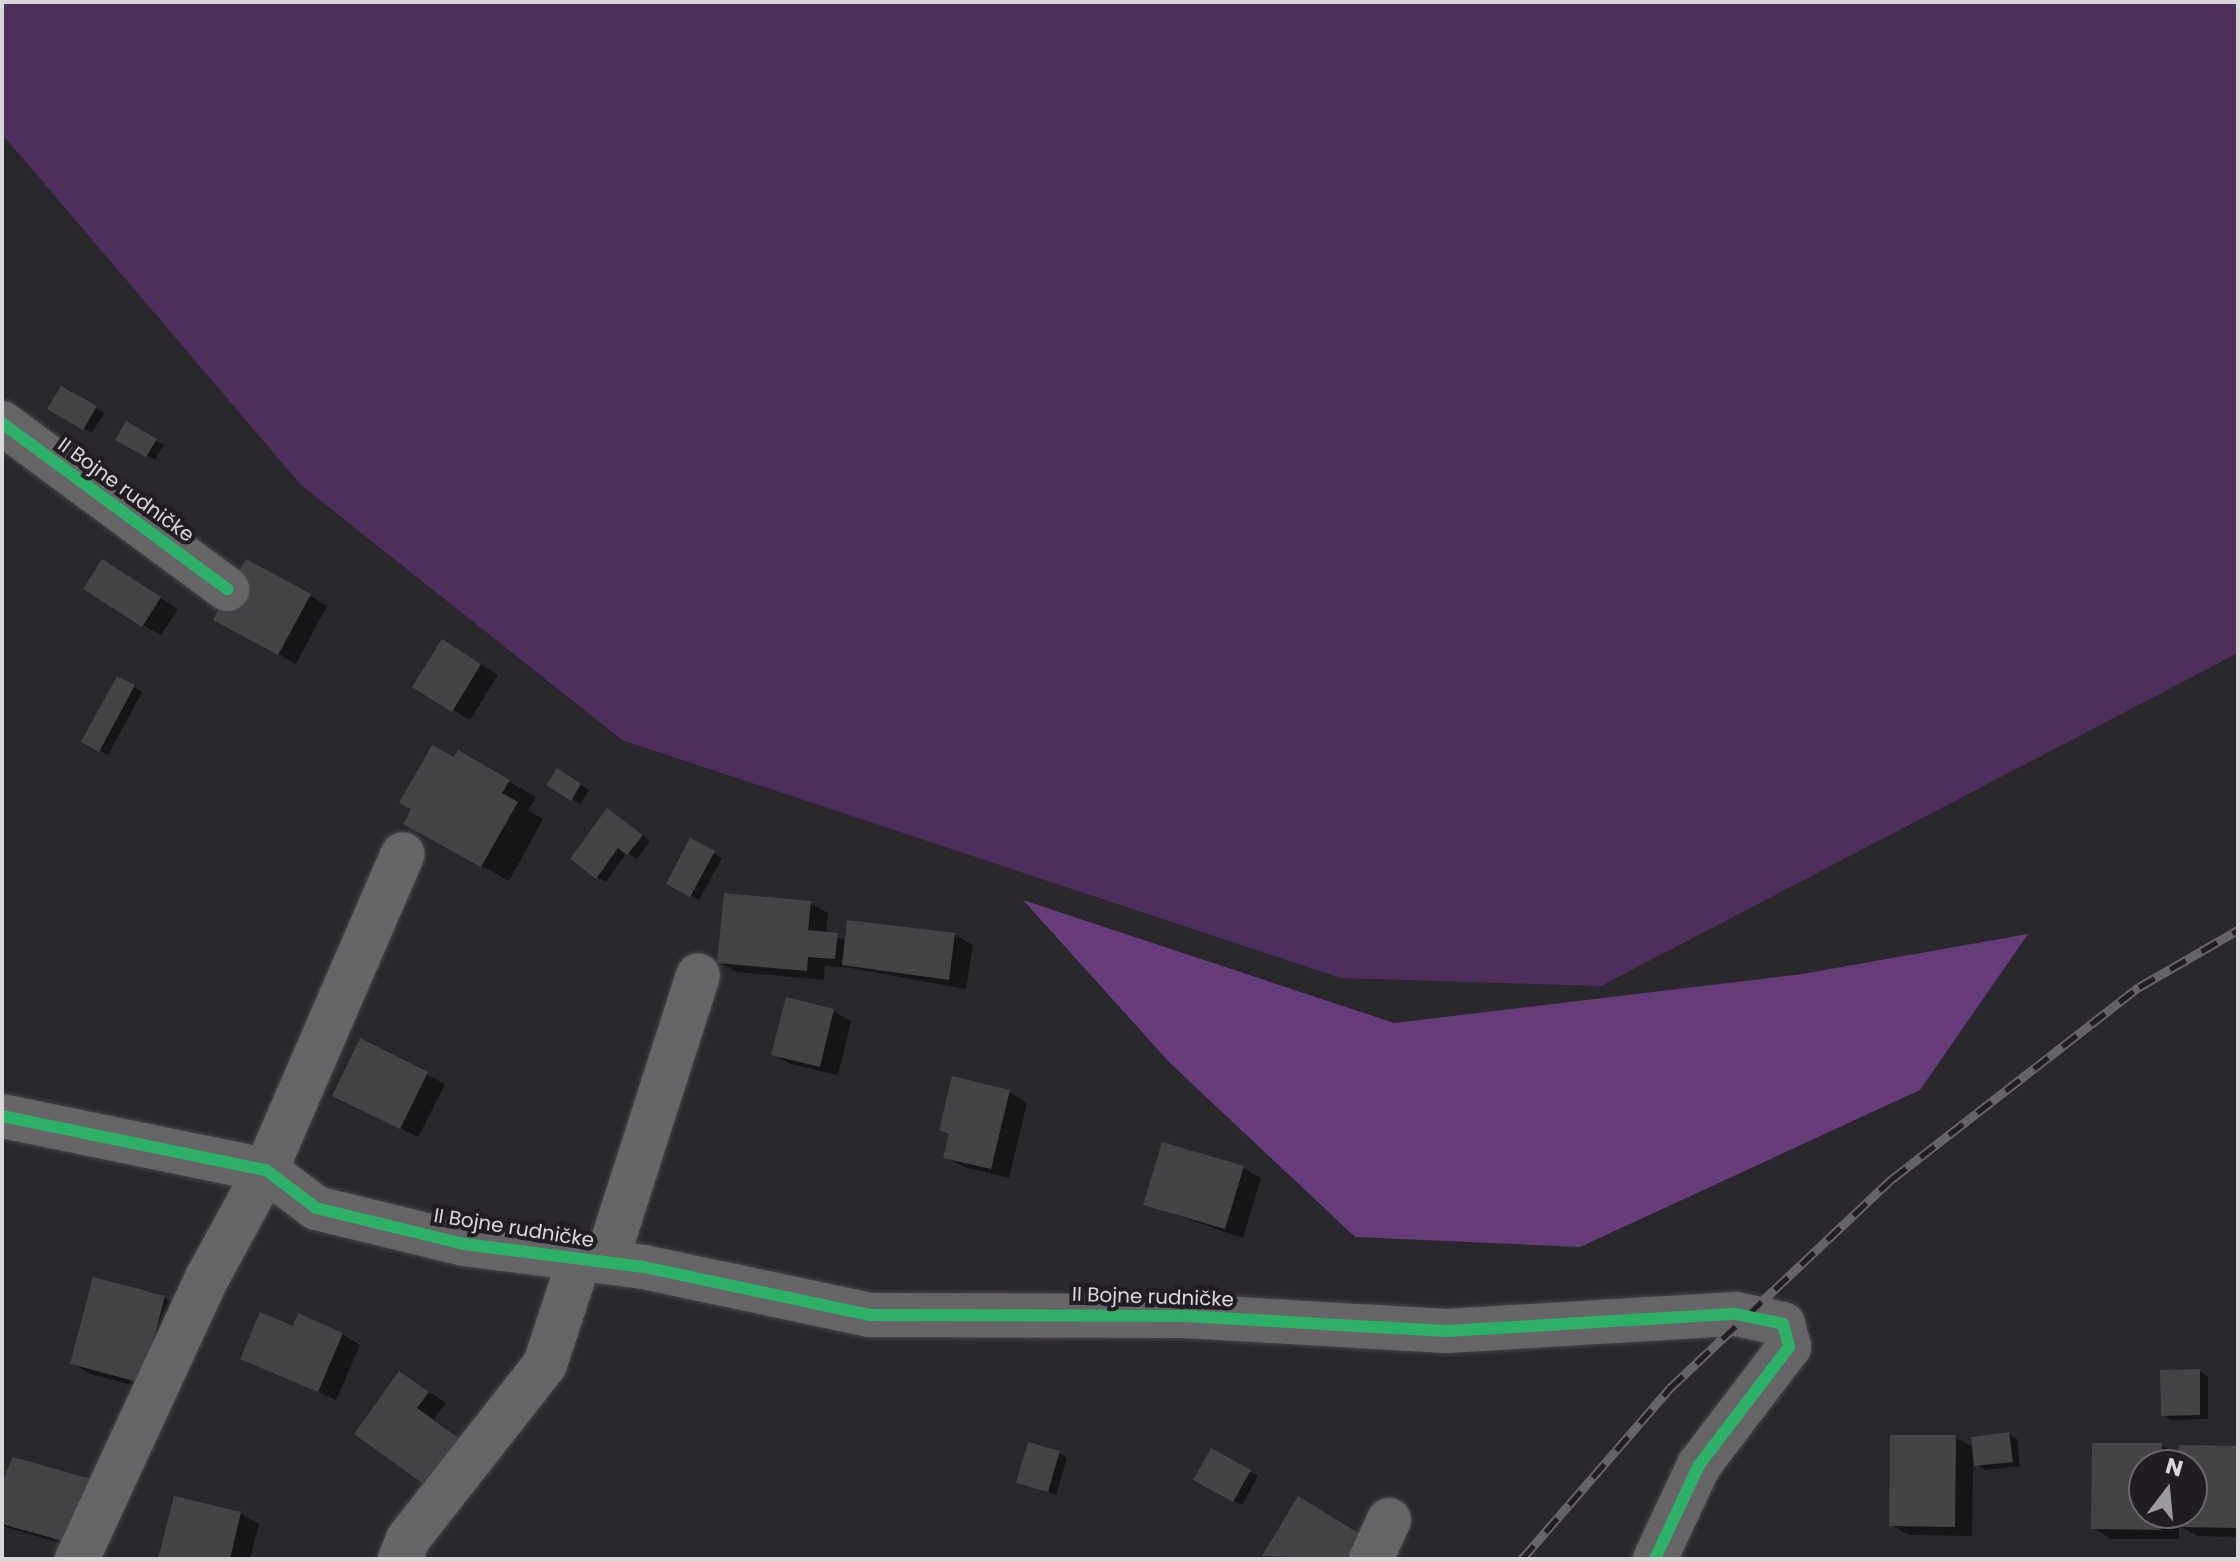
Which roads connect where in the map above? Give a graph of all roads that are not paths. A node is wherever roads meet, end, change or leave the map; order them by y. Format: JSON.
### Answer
{"nodes":[{"id":1,"x":2,"y":423,"type":"edge"},
{"id":2,"x":227,"y":589,"type":"dead end"},
{"id":3,"x":403,"y":854,"type":"dead end"},
{"id":4,"x":698,"y":975,"type":"dead end"},
{"id":5,"x":2,"y":1116,"type":"edge"},
{"id":6,"x":266,"y":1170,"type":"junction"},
{"id":7,"x":592,"y":1262,"type":"junction"},
{"id":8,"x":1389,"y":1520,"type":"dead end"},
{"id":9,"x":77,"y":1559,"type":"edge"},
{"id":10,"x":400,"y":1559,"type":"edge"},
{"id":11,"x":1371,"y":1559,"type":"edge"},
{"id":12,"x":1656,"y":1559,"type":"edge"}],
"edges":[{"from":1,"to":2,"type":"street","name":"II Bojne rudničke"},
{"from":3,"to":6,"type":"street"},
{"from":4,"to":7,"type":"street","name":"II Bojne rudničke"},
{"from":5,"to":6,"type":"street"},
{"from":6,"to":7,"type":"street","name":"II Bojne rudničke"},
{"from":6,"to":9,"type":"street"},
{"from":7,"to":10,"type":"street","name":"II Bojne rudničke"},
{"from":7,"to":12,"type":"street","name":"II Bojne rudničke"},
{"from":8,"to":11,"type":"street"}]}
